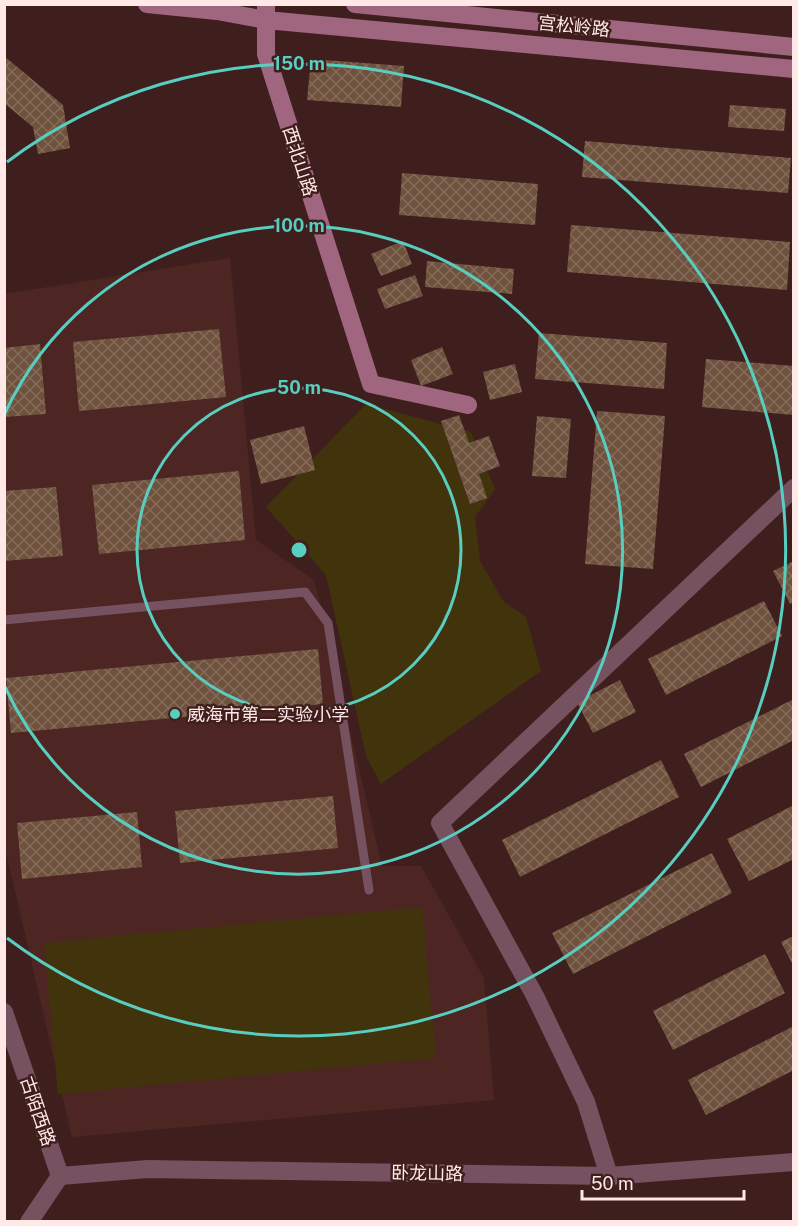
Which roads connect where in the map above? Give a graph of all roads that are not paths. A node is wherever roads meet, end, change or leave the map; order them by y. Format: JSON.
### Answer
{"nodes":[{"id":1,"x":147,"y":4,"type":"edge"},
{"id":2,"x":354,"y":4,"type":"edge"},
{"id":3,"x":266,"y":12,"type":"edge"},
{"id":4,"x":794,"y":47,"type":"edge"},
{"id":5,"x":794,"y":69,"type":"edge"},
{"id":6,"x":468,"y":405,"type":"dead end"},
{"id":7,"x":794,"y":488,"type":"edge"},
{"id":8,"x":4,"y":620,"type":"edge"},
{"id":9,"x":369,"y":890,"type":"dead end"},
{"id":10,"x":4,"y":1012,"type":"edge"},
{"id":11,"x":794,"y":1162,"type":"edge"},
{"id":12,"x":60,"y":1176,"type":"junction"},
{"id":13,"x":609,"y":1176,"type":"junction"},
{"id":14,"x":29,"y":1221,"type":"edge"}],
"edges":[{"from":1,"to":3,"type":"main road"},
{"from":2,"to":4,"type":"main road","name":"宫松岭路"},
{"from":3,"to":5,"type":"main road"},
{"from":3,"to":6,"type":"main road","name":"西北山路"},
{"from":7,"to":13,"type":"street"},
{"from":8,"to":9,"type":"lane"},
{"from":10,"to":12,"type":"street","name":"古陌西路"},
{"from":11,"to":13,"type":"street","name":"卧龙山路"},
{"from":12,"to":13,"type":"street","name":"卧龙山路"},
{"from":12,"to":14,"type":"street"}]}
